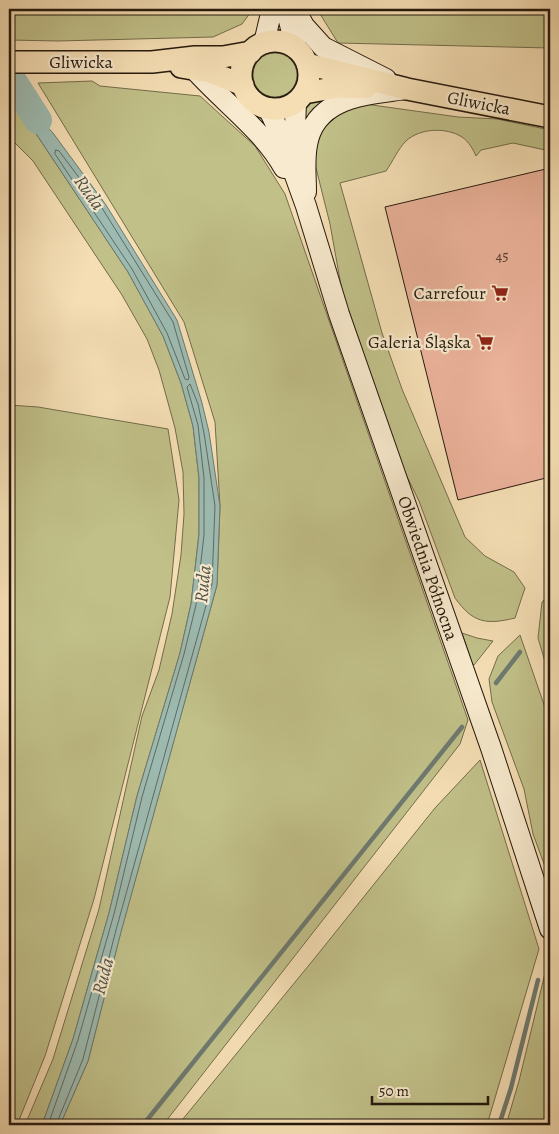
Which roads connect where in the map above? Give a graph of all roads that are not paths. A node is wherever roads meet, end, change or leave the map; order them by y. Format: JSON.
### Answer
{"nodes":[{"id":1,"x":272,"y":9,"type":"edge"},
{"id":2,"x":286,"y":9,"type":"edge"},
{"id":3,"x":295,"y":9,"type":"edge"},
{"id":4,"x":257,"y":47,"type":"junction"},
{"id":5,"x":302,"y":56,"type":"junction"},
{"id":6,"x":19,"y":62,"type":"edge"},
{"id":7,"x":152,"y":62,"type":"junction"},
{"id":8,"x":194,"y":69,"type":"junction"},
{"id":9,"x":243,"y":85,"type":"junction"},
{"id":10,"x":407,"y":89,"type":"junction"},
{"id":11,"x":300,"y":98,"type":"junction"},
{"id":12,"x":268,"y":108,"type":"junction"},
{"id":13,"x":550,"y":117,"type":"edge"},
{"id":14,"x":306,"y":206,"type":"junction"},
{"id":15,"x":550,"y":929,"type":"edge"}],
"edges":[{"from":1,"to":4,"type":"main road"},
{"from":2,"to":5,"type":"main road"},
{"from":3,"to":10,"type":"main road"},
{"from":4,"to":5,"type":"main road"},
{"from":4,"to":7,"type":"main road","name":"Gliwicka"},
{"from":4,"to":9,"type":"main road"},
{"from":5,"to":10,"type":"main road","name":"Gliwicka"},
{"from":5,"to":11,"type":"main road"},
{"from":6,"to":7,"type":"main road","name":"Gliwicka"},
{"from":7,"to":8,"type":"main road","name":"Gliwicka"},
{"from":8,"to":9,"type":"main road","name":"Gliwicka"},
{"from":8,"to":14,"type":"main road"},
{"from":9,"to":12,"type":"main road"},
{"from":10,"to":11,"type":"main road","name":"Gliwicka"},
{"from":10,"to":13,"type":"main road","name":"Gliwicka"},
{"from":10,"to":14,"type":"main road"},
{"from":11,"to":12,"type":"main road"},
{"from":11,"to":14,"type":"main road","name":"Obwiednia Północna"},
{"from":12,"to":14,"type":"main road","name":"Obwiednia Północna"},
{"from":14,"to":15,"type":"main road","name":"Obwiednia Północna"}]}
